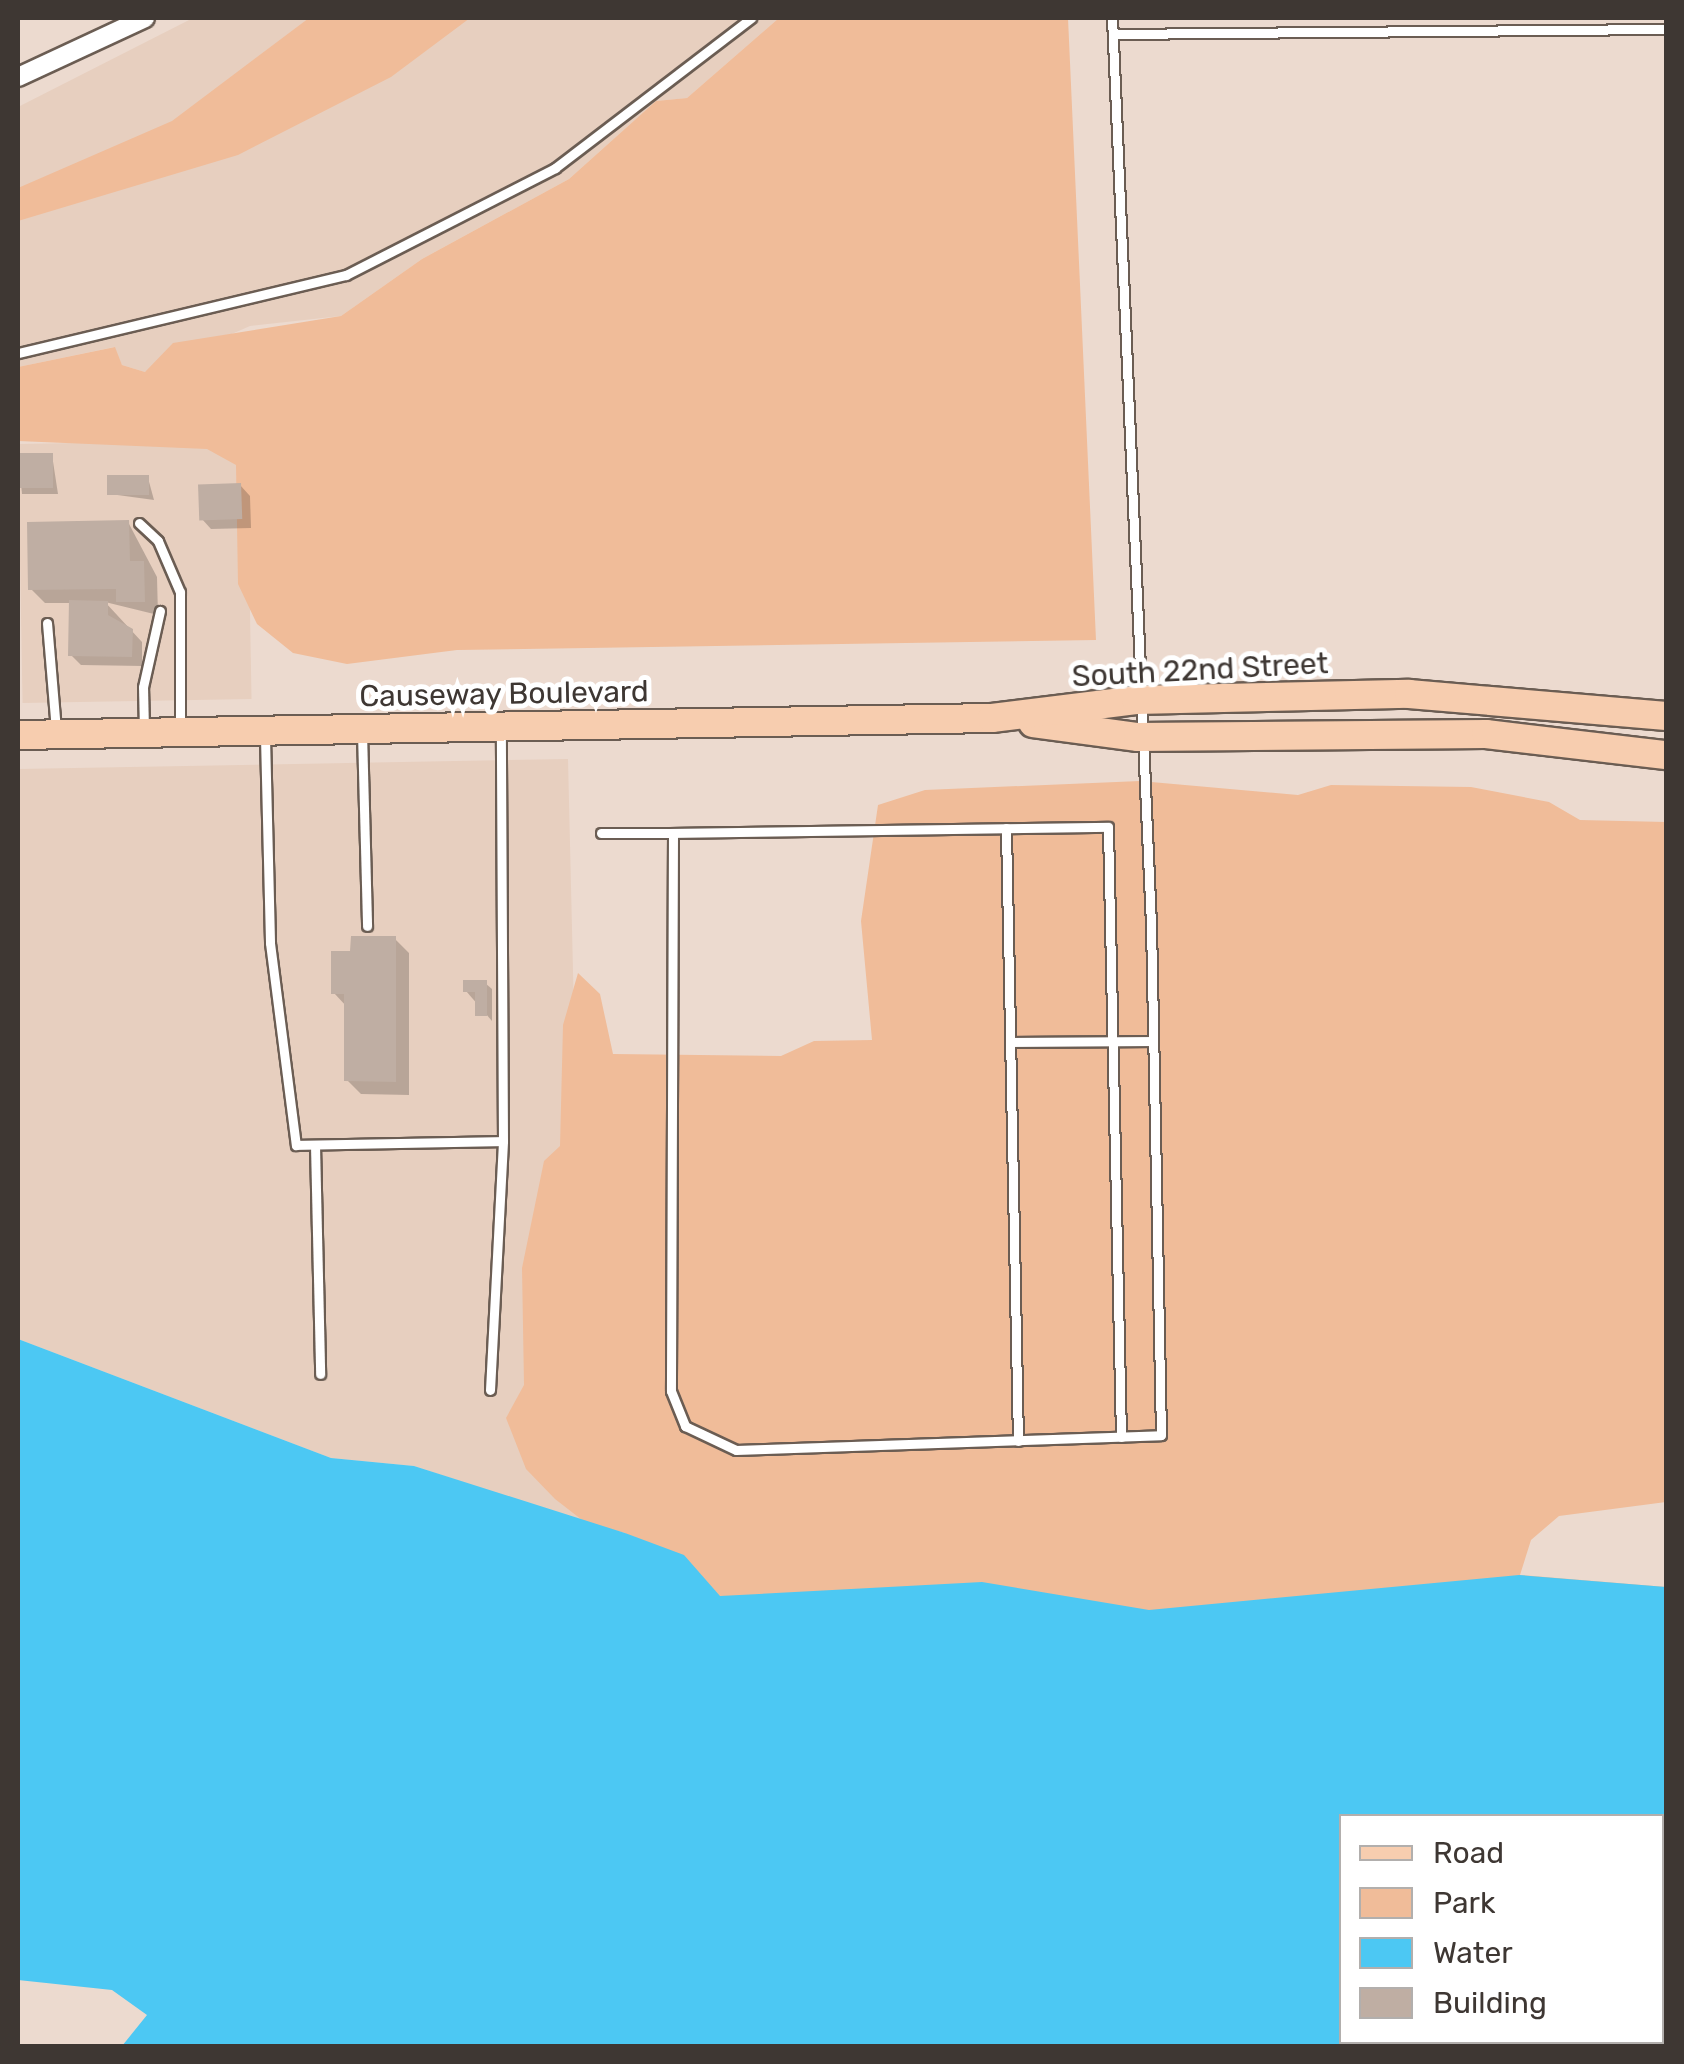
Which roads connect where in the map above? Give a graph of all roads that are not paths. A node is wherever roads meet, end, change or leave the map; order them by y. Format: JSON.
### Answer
{"nodes":[{"id":1,"x":144,"y":18,"type":"edge"},
{"id":2,"x":751,"y":18,"type":"edge"},
{"id":3,"x":1112,"y":18,"type":"edge"},
{"id":4,"x":1666,"y":29,"type":"edge"},
{"id":5,"x":1113,"y":34,"type":"junction"},
{"id":6,"x":18,"y":77,"type":"edge"},
{"id":7,"x":18,"y":354,"type":"edge"},
{"id":8,"x":139,"y":523,"type":"dead end"},
{"id":9,"x":160,"y":610,"type":"dead end"},
{"id":10,"x":47,"y":623,"type":"dead end"},
{"id":11,"x":1136,"y":700,"type":"junction"},
{"id":12,"x":1666,"y":716,"type":"edge"},
{"id":13,"x":992,"y":718,"type":"junction"},
{"id":14,"x":501,"y":726,"type":"junction"},
{"id":15,"x":362,"y":729,"type":"junction"},
{"id":16,"x":265,"y":730,"type":"junction"},
{"id":17,"x":144,"y":732,"type":"junction"},
{"id":18,"x":180,"y":732,"type":"junction"},
{"id":19,"x":18,"y":734,"type":"edge"},
{"id":20,"x":56,"y":734,"type":"junction"},
{"id":21,"x":1138,"y":736,"type":"junction"},
{"id":22,"x":1666,"y":754,"type":"edge"},
{"id":23,"x":1006,"y":828,"type":"junction"},
{"id":24,"x":601,"y":833,"type":"dead end"},
{"id":25,"x":672,"y":833,"type":"junction"},
{"id":26,"x":367,"y":926,"type":"dead end"},
{"id":27,"x":1152,"y":1041,"type":"junction"},
{"id":28,"x":1012,"y":1042,"type":"junction"},
{"id":29,"x":1112,"y":1042,"type":"junction"},
{"id":30,"x":503,"y":1141,"type":"junction"},
{"id":31,"x":315,"y":1145,"type":"junction"},
{"id":32,"x":320,"y":1374,"type":"dead end"},
{"id":33,"x":490,"y":1390,"type":"dead end"},
{"id":34,"x":1121,"y":1437,"type":"junction"},
{"id":35,"x":1018,"y":1441,"type":"junction"}],
"edges":[{"from":1,"to":6,"type":"street"},
{"from":2,"to":7,"type":"lane"},
{"from":3,"to":5,"type":"lane"},
{"from":4,"to":5,"type":"lane"},
{"from":5,"to":11,"type":"lane"},
{"from":8,"to":18,"type":"lane"},
{"from":9,"to":17,"type":"lane"},
{"from":10,"to":20,"type":"lane"},
{"from":11,"to":12,"type":"main road","name":"South 22nd Street"},
{"from":11,"to":13,"type":"main road","name":"South 22nd Street"},
{"from":11,"to":21,"type":"lane"},
{"from":13,"to":14,"type":"main road","name":"Causeway Boulevard"},
{"from":13,"to":21,"type":"main road","name":"South 22nd Street"},
{"from":14,"to":15,"type":"main road","name":"Causeway Boulevard"},
{"from":14,"to":30,"type":"lane"},
{"from":15,"to":16,"type":"main road","name":"Causeway Boulevard"},
{"from":15,"to":26,"type":"lane"},
{"from":16,"to":18,"type":"main road","name":"Causeway Boulevard"},
{"from":16,"to":31,"type":"lane"},
{"from":17,"to":18,"type":"main road","name":"Causeway Boulevard"},
{"from":17,"to":20,"type":"main road","name":"Causeway Boulevard"},
{"from":19,"to":20,"type":"main road","name":"Causeway Boulevard"},
{"from":21,"to":22,"type":"main road","name":"South 22nd Street"},
{"from":21,"to":27,"type":"lane"},
{"from":23,"to":25,"type":"lane"},
{"from":23,"to":28,"type":"lane"},
{"from":23,"to":29,"type":"lane"},
{"from":24,"to":25,"type":"lane"},
{"from":25,"to":35,"type":"lane"},
{"from":27,"to":29,"type":"lane"},
{"from":27,"to":34,"type":"lane"},
{"from":28,"to":29,"type":"lane"},
{"from":28,"to":35,"type":"lane"},
{"from":29,"to":34,"type":"lane"},
{"from":30,"to":31,"type":"lane"},
{"from":30,"to":33,"type":"lane"},
{"from":31,"to":32,"type":"lane"},
{"from":34,"to":35,"type":"lane"}]}
